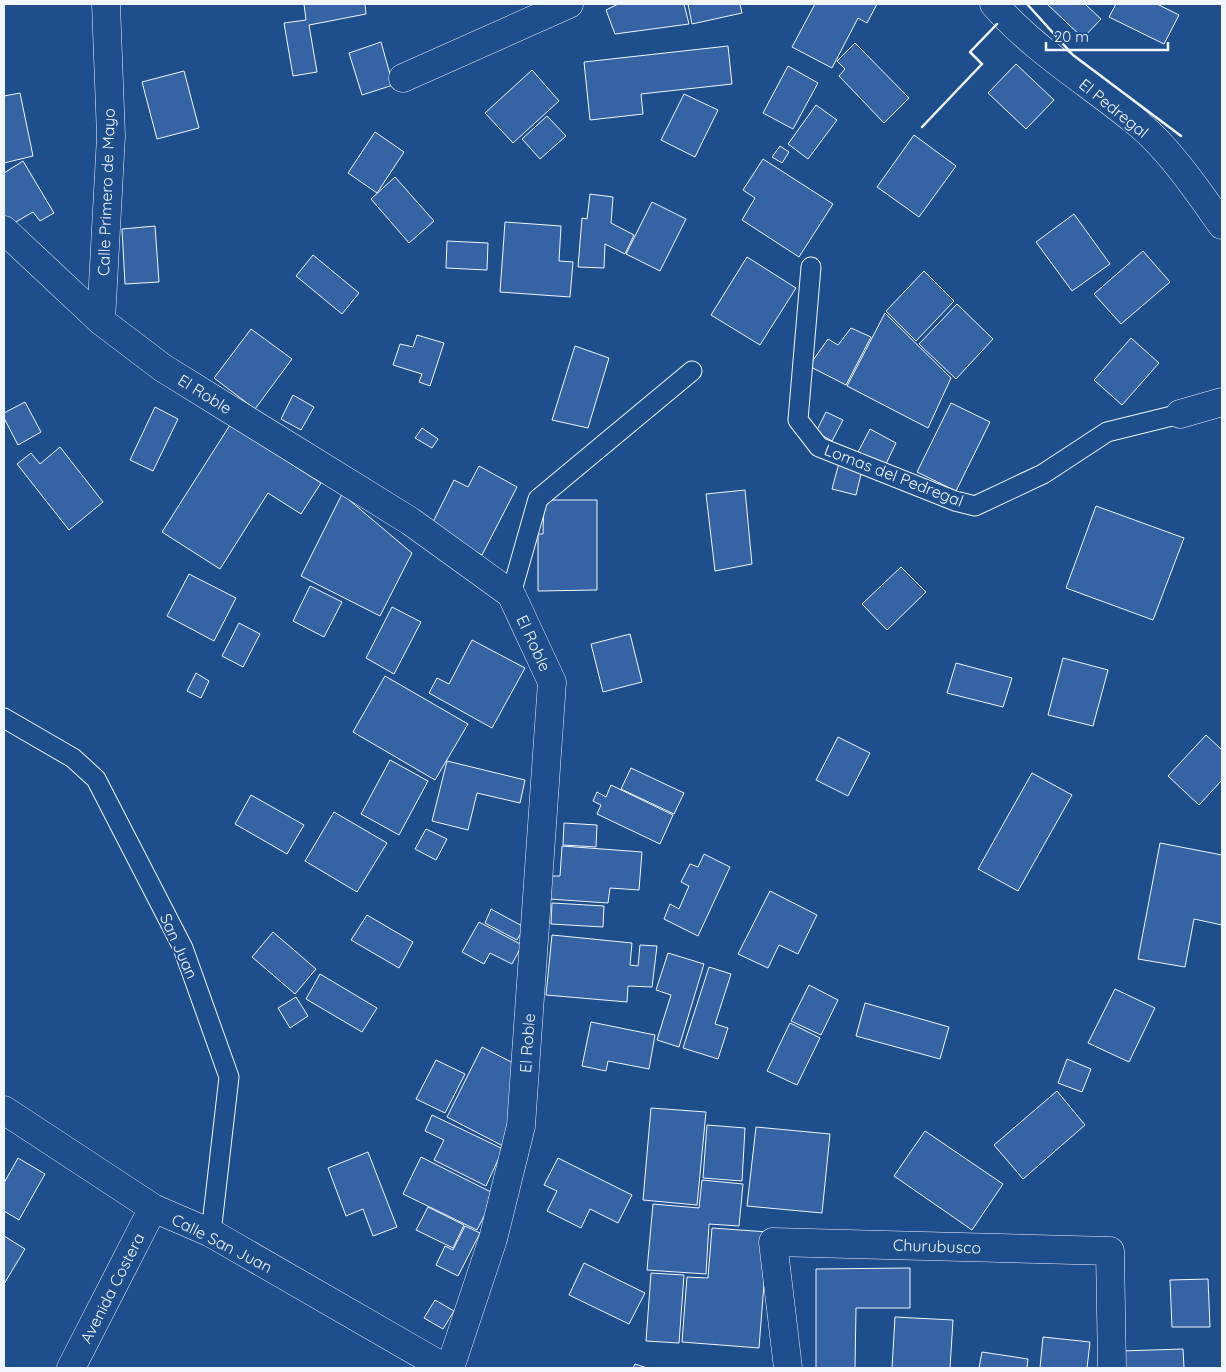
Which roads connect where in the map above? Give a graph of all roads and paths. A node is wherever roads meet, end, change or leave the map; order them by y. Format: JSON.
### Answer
{"nodes":[{"id":1,"x":106,"y":4,"type":"edge"},
{"id":2,"x":569,"y":4,"type":"edge"},
{"id":3,"x":994,"y":4,"type":"edge"},
{"id":4,"x":403,"y":78,"type":"dead end"},
{"id":5,"x":1222,"y":225,"type":"edge"},
{"id":6,"x":4,"y":230,"type":"edge"},
{"id":7,"x":811,"y":267,"type":"dead end"},
{"id":8,"x":101,"y":321,"type":"junction"},
{"id":9,"x":692,"y":371,"type":"dead end"},
{"id":10,"x":1222,"y":402,"type":"edge"},
{"id":11,"x":1180,"y":414,"type":"joint"},
{"id":12,"x":511,"y":594,"type":"junction"},
{"id":13,"x":4,"y":718,"type":"edge"},
{"id":14,"x":4,"y":1110,"type":"edge"},
{"id":15,"x":153,"y":1208,"type":"junction"},
{"id":16,"x":210,"y":1233,"type":"junction"},
{"id":17,"x":71,"y":1368,"type":"edge"},
{"id":18,"x":445,"y":1368,"type":"edge"},
{"id":19,"x":450,"y":1368,"type":"edge"},
{"id":20,"x":788,"y":1368,"type":"edge"},
{"id":21,"x":1112,"y":1368,"type":"edge"}],
"edges":[{"from":1,"to":8,"type":"street","name":"Calle Primero de Mayo"},
{"from":2,"to":4,"type":"street"},
{"from":3,"to":5,"type":"street","name":"El Pedregal"},
{"from":6,"to":8,"type":"street","name":"El Roble"},
{"from":7,"to":11,"type":"lane","name":"Lomas del Pedregal"},
{"from":8,"to":12,"type":"street","name":"El Roble"},
{"from":9,"to":12,"type":"lane"},
{"from":10,"to":11,"type":"street","name":"Lomas del Pedregal"},
{"from":12,"to":19,"type":"street","name":"El Roble"},
{"from":13,"to":16,"type":"lane","name":"San Juan"},
{"from":14,"to":15,"type":"street","name":"Calle San Juan"},
{"from":15,"to":16,"type":"street","name":"Calle San Juan"},
{"from":15,"to":17,"type":"street","name":"Avenida Costera"},
{"from":16,"to":18,"type":"street","name":"Calle San Juan"},
{"from":20,"to":21,"type":"street","name":"Churubusco"}]}
